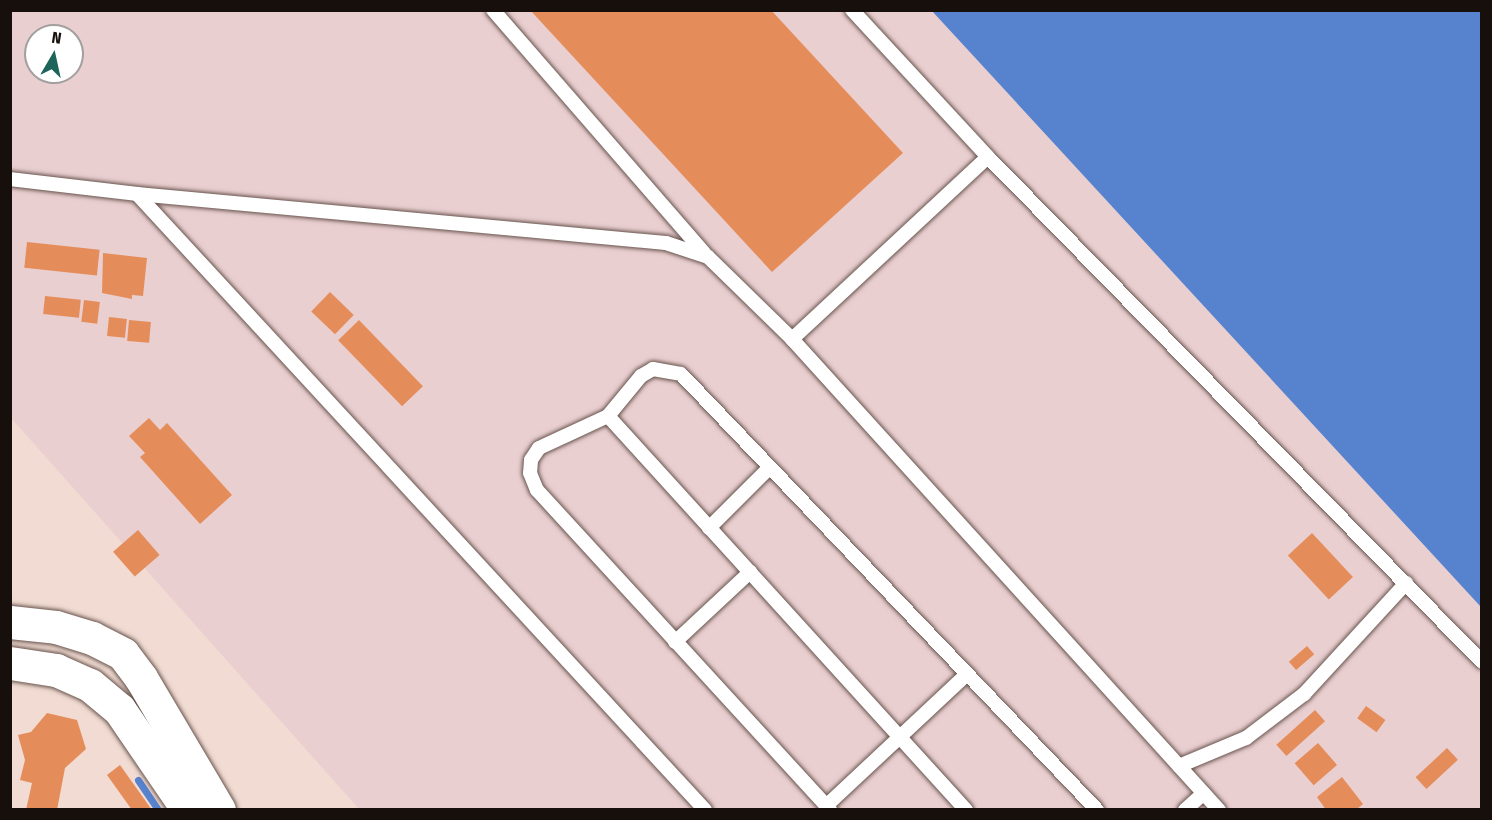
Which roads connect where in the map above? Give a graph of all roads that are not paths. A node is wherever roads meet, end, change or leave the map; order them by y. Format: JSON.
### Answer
{"nodes":[{"id":1,"x":493,"y":10,"type":"edge"},
{"id":2,"x":852,"y":10,"type":"edge"},
{"id":3,"x":988,"y":157,"type":"junction"},
{"id":4,"x":10,"y":179,"type":"edge"},
{"id":5,"x":137,"y":195,"type":"junction"},
{"id":6,"x":708,"y":257,"type":"junction"},
{"id":7,"x":792,"y":339,"type":"junction"},
{"id":8,"x":608,"y":416,"type":"junction"},
{"id":9,"x":770,"y":467,"type":"junction"},
{"id":10,"x":709,"y":528,"type":"junction"},
{"id":11,"x":750,"y":572,"type":"junction"},
{"id":12,"x":1406,"y":583,"type":"junction"},
{"id":13,"x":13,"y":622,"type":"edge"},
{"id":14,"x":675,"y":642,"type":"junction"},
{"id":15,"x":1482,"y":662,"type":"edge"},
{"id":16,"x":13,"y":663,"type":"edge"},
{"id":17,"x":967,"y":674,"type":"junction"},
{"id":18,"x":900,"y":737,"type":"junction"},
{"id":19,"x":1179,"y":766,"type":"junction"},
{"id":20,"x":1204,"y":793,"type":"junction"},
{"id":21,"x":828,"y":808,"type":"edge"},
{"id":22,"x":188,"y":810,"type":"edge"},
{"id":23,"x":219,"y":810,"type":"edge"},
{"id":24,"x":705,"y":810,"type":"edge"},
{"id":25,"x":966,"y":810,"type":"edge"},
{"id":26,"x":1097,"y":810,"type":"edge"},
{"id":27,"x":1185,"y":810,"type":"edge"},
{"id":28,"x":1219,"y":810,"type":"edge"}],
"edges":[{"from":1,"to":6,"type":"lane"},
{"from":2,"to":3,"type":"lane"},
{"from":3,"to":7,"type":"lane"},
{"from":3,"to":12,"type":"lane"},
{"from":4,"to":5,"type":"lane"},
{"from":5,"to":6,"type":"lane"},
{"from":5,"to":24,"type":"lane"},
{"from":6,"to":7,"type":"lane"},
{"from":7,"to":19,"type":"lane"},
{"from":8,"to":9,"type":"lane"},
{"from":8,"to":10,"type":"lane"},
{"from":8,"to":14,"type":"lane"},
{"from":9,"to":10,"type":"lane"},
{"from":9,"to":17,"type":"lane"},
{"from":10,"to":11,"type":"lane"},
{"from":11,"to":14,"type":"lane"},
{"from":11,"to":18,"type":"lane"},
{"from":12,"to":15,"type":"lane"},
{"from":12,"to":19,"type":"lane"},
{"from":13,"to":23,"type":"main road"},
{"from":14,"to":21,"type":"lane"},
{"from":16,"to":22,"type":"main road"},
{"from":17,"to":18,"type":"lane"},
{"from":17,"to":26,"type":"lane"},
{"from":18,"to":21,"type":"lane"},
{"from":18,"to":25,"type":"lane"},
{"from":19,"to":20,"type":"lane"},
{"from":20,"to":27,"type":"lane"},
{"from":20,"to":28,"type":"lane"}]}
